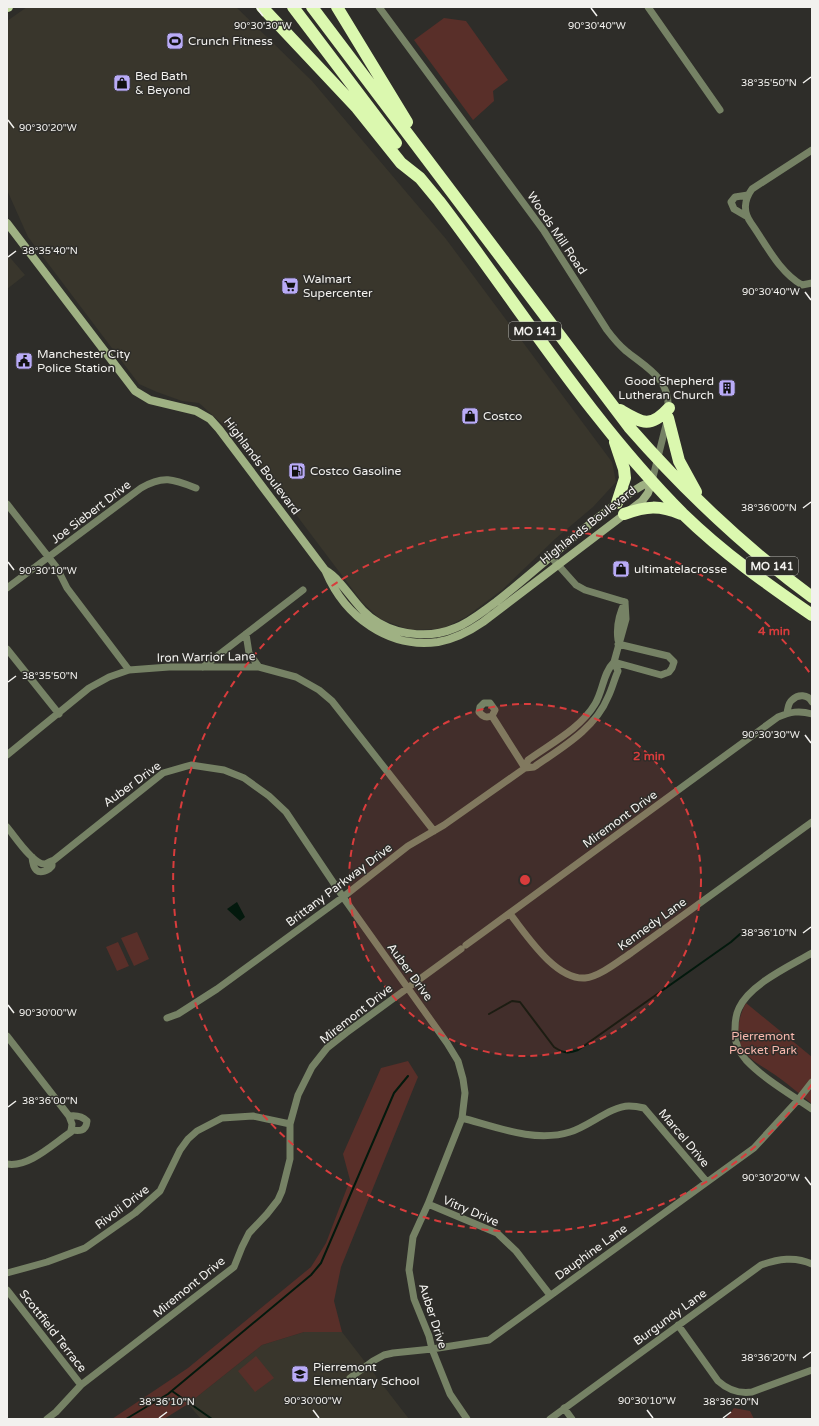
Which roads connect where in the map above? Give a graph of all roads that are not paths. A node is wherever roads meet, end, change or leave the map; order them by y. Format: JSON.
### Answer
{"nodes":[{"id":1,"x":262,"y":7,"type":"edge"},
{"id":2,"x":293,"y":7,"type":"edge"},
{"id":3,"x":312,"y":7,"type":"edge"},
{"id":4,"x":337,"y":7,"type":"edge"},
{"id":5,"x":379,"y":7,"type":"edge"},
{"id":6,"x":648,"y":7,"type":"edge"},
{"id":7,"x":720,"y":110,"type":"dead end"},
{"id":8,"x":812,"y":150,"type":"edge"},
{"id":9,"x":438,"y":174,"type":"junction"},
{"id":10,"x":420,"y":178,"type":"junction"},
{"id":11,"x":748,"y":195,"type":"junction"},
{"id":12,"x":746,"y":216,"type":"junction"},
{"id":13,"x":7,"y":223,"type":"edge"},
{"id":14,"x":812,"y":283,"type":"edge"},
{"id":15,"x":612,"y":405,"type":"junction"},
{"id":16,"x":668,"y":413,"type":"junction"},
{"id":17,"x":612,"y":435,"type":"junction"},
{"id":18,"x":658,"y":460,"type":"junction"},
{"id":19,"x":676,"y":479,"type":"junction"},
{"id":20,"x":652,"y":481,"type":"junction"},
{"id":21,"x":196,"y":488,"type":"dead end"},
{"id":22,"x":617,"y":503,"type":"junction"},
{"id":23,"x":7,"y":504,"type":"edge"},
{"id":24,"x":704,"y":507,"type":"junction"},
{"id":25,"x":624,"y":514,"type":"junction"},
{"id":26,"x":685,"y":516,"type":"junction"},
{"id":27,"x":48,"y":557,"type":"junction"},
{"id":28,"x":551,"y":557,"type":"junction"},
{"id":29,"x":558,"y":565,"type":"junction"},
{"id":30,"x":325,"y":570,"type":"junction"},
{"id":31,"x":7,"y":588,"type":"edge"},
{"id":32,"x":303,"y":590,"type":"dead end"},
{"id":33,"x":812,"y":597,"type":"edge"},
{"id":34,"x":812,"y":615,"type":"edge"},
{"id":35,"x":246,"y":634,"type":"junction"},
{"id":36,"x":618,"y":644,"type":"junction"},
{"id":37,"x":7,"y":649,"type":"edge"},
{"id":38,"x":614,"y":662,"type":"junction"},
{"id":39,"x":203,"y":667,"type":"junction"},
{"id":40,"x":259,"y":667,"type":"junction"},
{"id":41,"x":129,"y":670,"type":"junction"},
{"id":42,"x":812,"y":702,"type":"edge"},
{"id":43,"x":787,"y":713,"type":"junction"},
{"id":44,"x":812,"y":713,"type":"edge"},
{"id":45,"x":59,"y":714,"type":"junction"},
{"id":46,"x":492,"y":716,"type":"dead end"},
{"id":47,"x":7,"y":755,"type":"edge"},
{"id":48,"x":525,"y":768,"type":"junction"},
{"id":49,"x":812,"y":822,"type":"edge"},
{"id":50,"x":7,"y":827,"type":"edge"},
{"id":51,"x":434,"y":831,"type":"junction"},
{"id":52,"x":343,"y":897,"type":"junction"},
{"id":53,"x":510,"y":914,"type":"junction"},
{"id":54,"x":812,"y":953,"type":"edge"},
{"id":55,"x":408,"y":988,"type":"junction"},
{"id":56,"x":166,"y":1018,"type":"dead end"},
{"id":57,"x":7,"y":1036,"type":"edge"},
{"id":58,"x":812,"y":1082,"type":"edge"},
{"id":59,"x":798,"y":1100,"type":"junction"},
{"id":60,"x":812,"y":1109,"type":"edge"},
{"id":61,"x":70,"y":1118,"type":"junction"},
{"id":62,"x":462,"y":1118,"type":"junction"},
{"id":63,"x":290,"y":1124,"type":"junction"},
{"id":64,"x":71,"y":1130,"type":"junction"},
{"id":65,"x":7,"y":1164,"type":"edge"},
{"id":66,"x":707,"y":1182,"type":"junction"},
{"id":67,"x":428,"y":1204,"type":"junction"},
{"id":68,"x":812,"y":1264,"type":"edge"},
{"id":69,"x":7,"y":1273,"type":"edge"},
{"id":70,"x":7,"y":1290,"type":"edge"},
{"id":71,"x":550,"y":1295,"type":"junction"},
{"id":72,"x":678,"y":1325,"type":"junction"},
{"id":73,"x":432,"y":1349,"type":"junction"},
{"id":74,"x":812,"y":1370,"type":"edge"},
{"id":75,"x":350,"y":1378,"type":"dead end"},
{"id":76,"x":81,"y":1385,"type":"junction"},
{"id":77,"x":564,"y":1408,"type":"junction"},
{"id":78,"x":47,"y":1419,"type":"edge"},
{"id":79,"x":467,"y":1419,"type":"edge"},
{"id":80,"x":550,"y":1419,"type":"edge"},
{"id":81,"x":572,"y":1419,"type":"edge"}],
"edges":[{"from":1,"to":10,"type":"highway"},
{"from":2,"to":10,"type":"highway","number":"MO 141"},
{"from":3,"to":9,"type":"highway","number":"MO 141"},
{"from":4,"to":9,"type":"highway"},
{"from":5,"to":16,"type":"street","name":"Woods Mill Road"},
{"from":6,"to":7,"type":"street"},
{"from":8,"to":11,"type":"street"},
{"from":9,"to":15,"type":"highway","number":"MO 141"},
{"from":10,"to":17,"type":"highway","number":"MO 141"},
{"from":11,"to":12,"type":"street"},
{"from":11,"to":12,"type":"street"},
{"from":12,"to":14,"type":"street"},
{"from":13,"to":30,"type":"street","name":"Highlands Boulevard"},
{"from":15,"to":16,"type":"highway"},
{"from":15,"to":18,"type":"highway","number":"MO 141"},
{"from":16,"to":18,"type":"street","name":"Woods Mill Road"},
{"from":16,"to":24,"type":"highway"},
{"from":17,"to":20,"type":"highway","number":"MO 141"},
{"from":17,"to":22,"type":"highway"},
{"from":18,"to":19,"type":"highway","number":"MO 141"},
{"from":18,"to":20,"type":"street","name":"Woods Mill Road"},
{"from":19,"to":20,"type":"highway"},
{"from":19,"to":24,"type":"highway","number":"MO 141"},
{"from":20,"to":22,"type":"street","name":"Highlands Boulevard"},
{"from":20,"to":25,"type":"street","name":"Highlands Boulevard"},
{"from":20,"to":26,"type":"highway","number":"MO 141"},
{"from":21,"to":27,"type":"street","name":"Joe Siebert Drive"},
{"from":22,"to":28,"type":"street","name":"Highlands Boulevard"},
{"from":23,"to":27,"type":"street"},
{"from":24,"to":33,"type":"highway","number":"MO 141"},
{"from":25,"to":26,"type":"highway"},
{"from":25,"to":29,"type":"street","name":"Highlands Boulevard"},
{"from":26,"to":34,"type":"highway","number":"MO 141"},
{"from":27,"to":31,"type":"street","name":"Joe Siebert Drive"},
{"from":27,"to":41,"type":"street"},
{"from":28,"to":29,"type":"street"},
{"from":28,"to":30,"type":"street","name":"Highlands Boulevard"},
{"from":29,"to":30,"type":"street","name":"Highlands Boulevard"},
{"from":29,"to":36,"type":"street","name":"Brittany Parkway Drive"},
{"from":32,"to":35,"type":"street"},
{"from":35,"to":39,"type":"street"},
{"from":35,"to":40,"type":"street"},
{"from":36,"to":38,"type":"street","name":"Brittany Parkway Drive"},
{"from":36,"to":38,"type":"street"},
{"from":37,"to":45,"type":"street"},
{"from":38,"to":48,"type":"street","name":"Brittany Parkway Drive"},
{"from":39,"to":40,"type":"street","name":"Iron Warrior Lane"},
{"from":39,"to":41,"type":"street","name":"Iron Warrior Lane"},
{"from":40,"to":51,"type":"street","name":"Iron Warrior Lane"},
{"from":41,"to":45,"type":"street","name":"Iron Warrior Lane"},
{"from":42,"to":43,"type":"street"},
{"from":43,"to":44,"type":"street","name":"Miremont Drive"},
{"from":43,"to":53,"type":"street","name":"Miremont Drive"},
{"from":45,"to":47,"type":"street","name":"Iron Warrior Lane"},
{"from":46,"to":48,"type":"street"},
{"from":48,"to":51,"type":"street","name":"Brittany Parkway Drive"},
{"from":49,"to":53,"type":"street","name":"Kennedy Lane"},
{"from":50,"to":52,"type":"street","name":"Auber Drive"},
{"from":51,"to":52,"type":"street","name":"Brittany Parkway Drive"},
{"from":52,"to":55,"type":"street","name":"Auber Drive"},
{"from":52,"to":56,"type":"street","name":"Brittany Parkway Drive"},
{"from":53,"to":55,"type":"street","name":"Miremont Drive"},
{"from":54,"to":59,"type":"street"},
{"from":55,"to":62,"type":"street","name":"Auber Drive"},
{"from":55,"to":63,"type":"street","name":"Miremont Drive"},
{"from":57,"to":61,"type":"street"},
{"from":58,"to":59,"type":"street","name":"Dauphine Lane"},
{"from":59,"to":60,"type":"street"},
{"from":59,"to":66,"type":"street","name":"Dauphine Lane"},
{"from":61,"to":64,"type":"street"},
{"from":61,"to":64,"type":"street"},
{"from":62,"to":66,"type":"street","name":"Marcel Drive"},
{"from":62,"to":67,"type":"street","name":"Auber Drive"},
{"from":63,"to":69,"type":"street","name":"Rivoli Drive"},
{"from":63,"to":76,"type":"street","name":"Miremont Drive"},
{"from":64,"to":65,"type":"street"},
{"from":66,"to":71,"type":"street","name":"Dauphine Lane"},
{"from":67,"to":71,"type":"street","name":"Vitry Drive"},
{"from":67,"to":73,"type":"street","name":"Auber Drive"},
{"from":68,"to":72,"type":"street","name":"Burgundy Lane"},
{"from":70,"to":76,"type":"street","name":"Scottfield Terrace"},
{"from":71,"to":73,"type":"street","name":"Dauphine Lane"},
{"from":72,"to":74,"type":"street"},
{"from":72,"to":77,"type":"street","name":"Burgundy Lane"},
{"from":73,"to":75,"type":"street","name":"Dauphine Lane"},
{"from":73,"to":79,"type":"street","name":"Auber Drive"},
{"from":76,"to":78,"type":"street","name":"Miremont Drive"},
{"from":77,"to":80,"type":"street","name":"Burgundy Lane"},
{"from":77,"to":81,"type":"street"}]}
